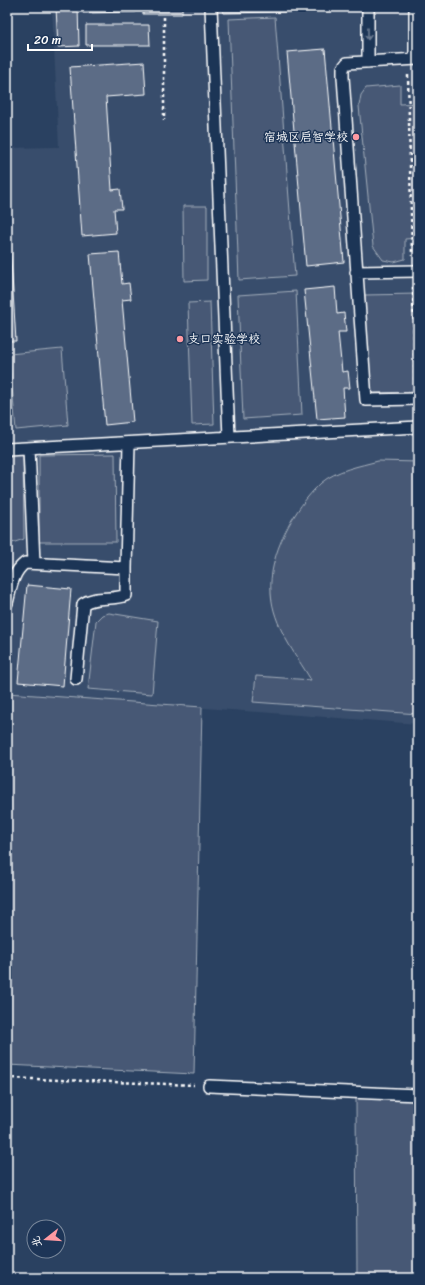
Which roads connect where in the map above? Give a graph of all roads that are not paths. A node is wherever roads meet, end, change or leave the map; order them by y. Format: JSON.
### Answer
{"nodes":[{"id":1,"x":211,"y":7,"type":"edge"},
{"id":2,"x":368,"y":7,"type":"edge"},
{"id":3,"x":415,"y":7,"type":"edge"},
{"id":4,"x":414,"y":59,"type":"edge"},
{"id":5,"x":368,"y":62,"type":"junction"},
{"id":6,"x":415,"y":271,"type":"edge"},
{"id":7,"x":356,"y":272,"type":"junction"},
{"id":8,"x":417,"y":399,"type":"edge"},
{"id":9,"x":418,"y":427,"type":"edge"},
{"id":10,"x":229,"y":437,"type":"junction"},
{"id":11,"x":129,"y":443,"type":"junction"},
{"id":12,"x":29,"y":448,"type":"junction"},
{"id":13,"x":7,"y":449,"type":"edge"},
{"id":14,"x":34,"y":563,"type":"junction"},
{"id":15,"x":126,"y":568,"type":"junction"},
{"id":16,"x":7,"y":603,"type":"edge"},
{"id":17,"x":76,"y":679,"type":"dead end"},
{"id":18,"x":209,"y":1086,"type":"road end"},
{"id":19,"x":418,"y":1095,"type":"edge"}],
"edges":[{"from":1,"to":10,"type":"lane"},
{"from":2,"to":5,"type":"lane","one_way":true},
{"from":3,"to":4,"type":"lane"},
{"from":4,"to":5,"type":"lane"},
{"from":5,"to":7,"type":"lane"},
{"from":6,"to":7,"type":"lane"},
{"from":7,"to":8,"type":"lane"},
{"from":9,"to":10,"type":"lane"},
{"from":10,"to":11,"type":"lane"},
{"from":11,"to":12,"type":"lane"},
{"from":11,"to":15,"type":"lane"},
{"from":12,"to":13,"type":"lane"},
{"from":12,"to":14,"type":"lane"},
{"from":14,"to":15,"type":"lane"},
{"from":14,"to":16,"type":"lane"},
{"from":15,"to":17,"type":"lane"},
{"from":18,"to":19,"type":"lane"}]}
